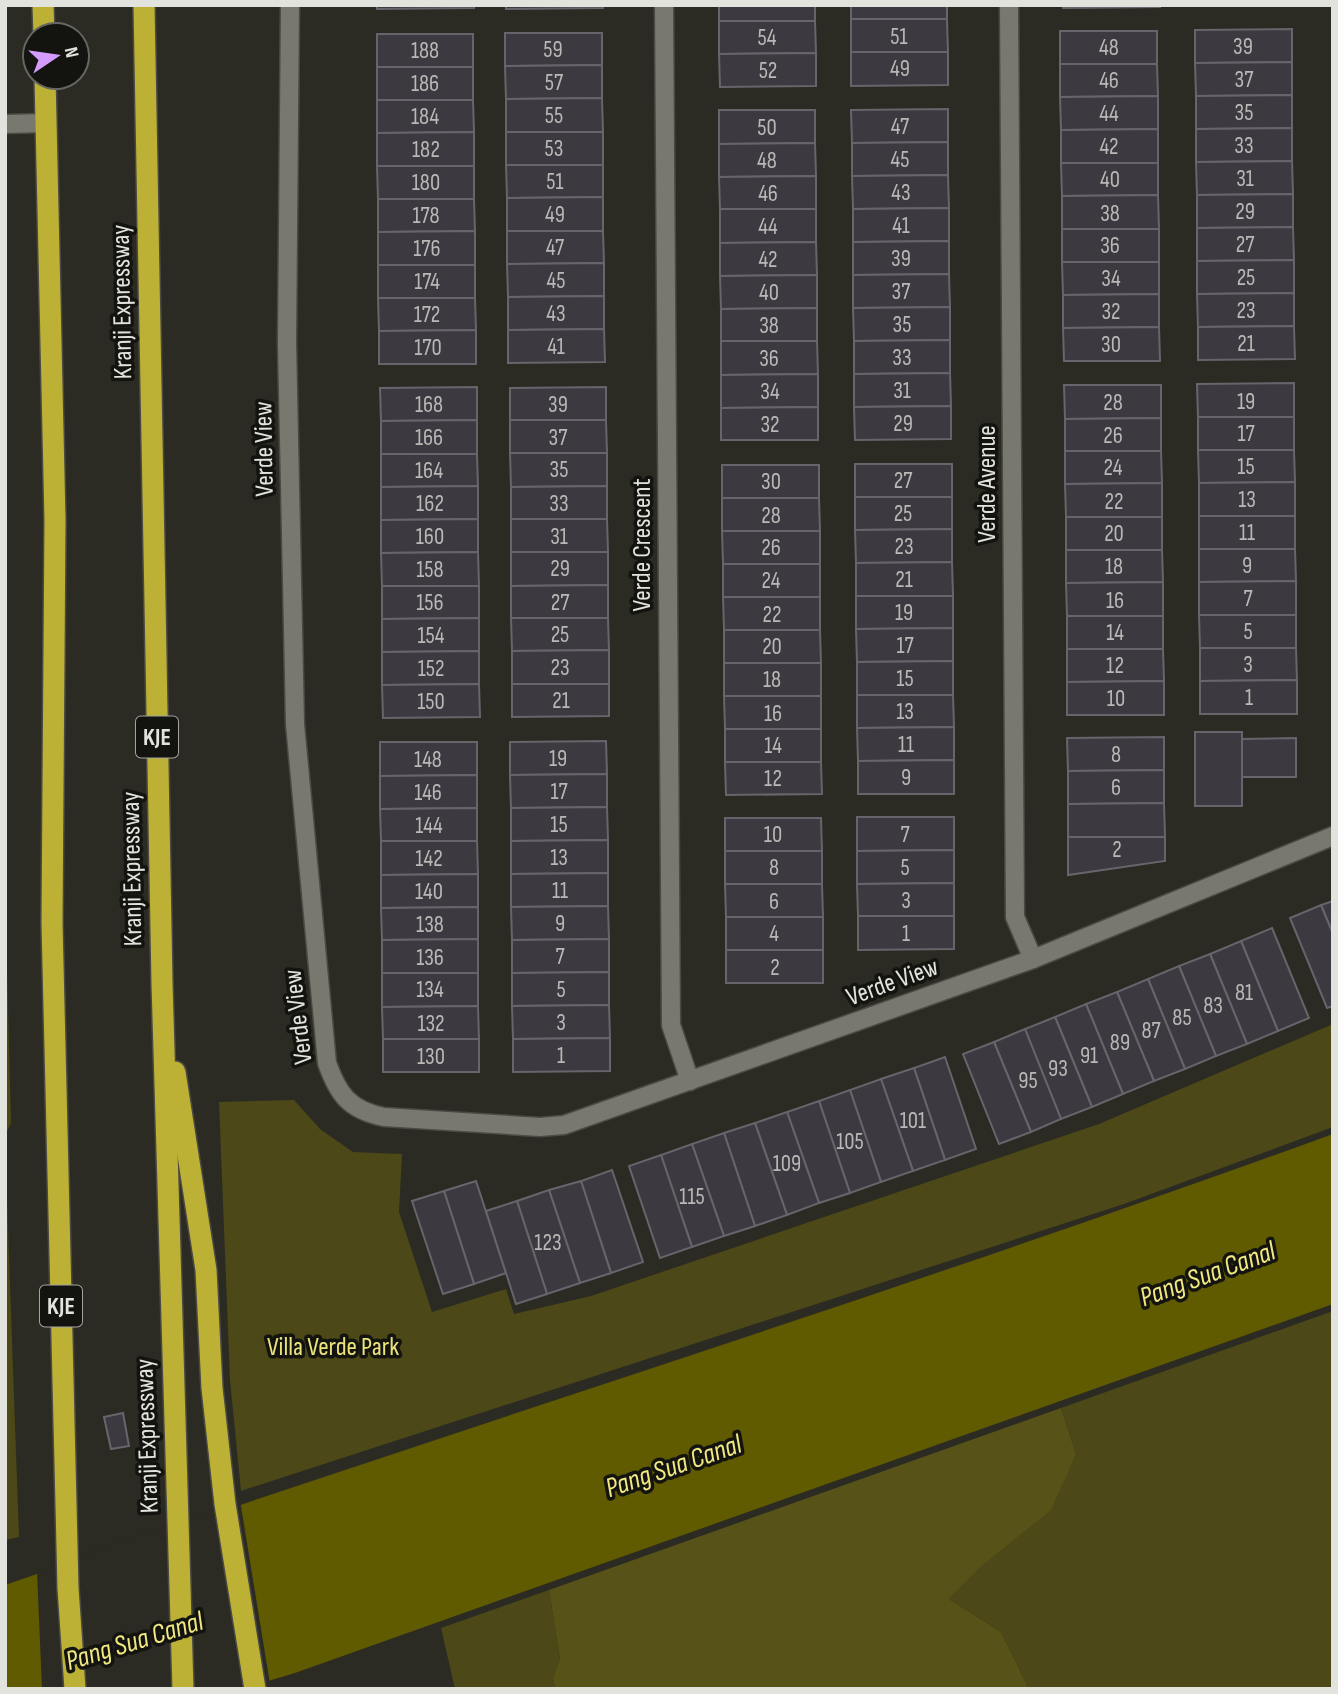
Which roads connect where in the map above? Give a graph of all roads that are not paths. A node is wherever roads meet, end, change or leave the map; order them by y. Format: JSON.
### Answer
{"nodes":[{"id":1,"x":144,"y":5,"type":"edge"},
{"id":2,"x":290,"y":5,"type":"edge"},
{"id":3,"x":663,"y":5,"type":"edge"},
{"id":4,"x":1009,"y":5,"type":"edge"},
{"id":5,"x":45,"y":91,"type":"edge"},
{"id":6,"x":46,"y":123,"type":"junction"},
{"id":7,"x":5,"y":124,"type":"edge"},
{"id":8,"x":1333,"y":836,"type":"edge"},
{"id":9,"x":1033,"y":959,"type":"junction"},
{"id":10,"x":162,"y":984,"type":"junction"},
{"id":11,"x":690,"y":1082,"type":"junction"},
{"id":12,"x":75,"y":1689,"type":"edge"},
{"id":13,"x":183,"y":1689,"type":"edge"},
{"id":14,"x":255,"y":1689,"type":"edge"}],
"edges":[{"from":1,"to":10,"type":"highway","name":"Kranji Expressway","number":"KJE"},
{"from":2,"to":11,"type":"street","name":"Verde View"},
{"from":3,"to":11,"type":"street","name":"Verde Crescent"},
{"from":4,"to":9,"type":"street","name":"Verde Avenue"},
{"from":5,"to":6,"type":"highway","number":"KJE"},
{"from":6,"to":7,"type":"street"},
{"from":6,"to":12,"type":"highway","number":"KJE"},
{"from":8,"to":9,"type":"street","name":"Verde View"},
{"from":9,"to":11,"type":"street","name":"Verde View"},
{"from":10,"to":13,"type":"highway","name":"Kranji Expressway","number":"KJE"},
{"from":10,"to":14,"type":"highway"}]}
